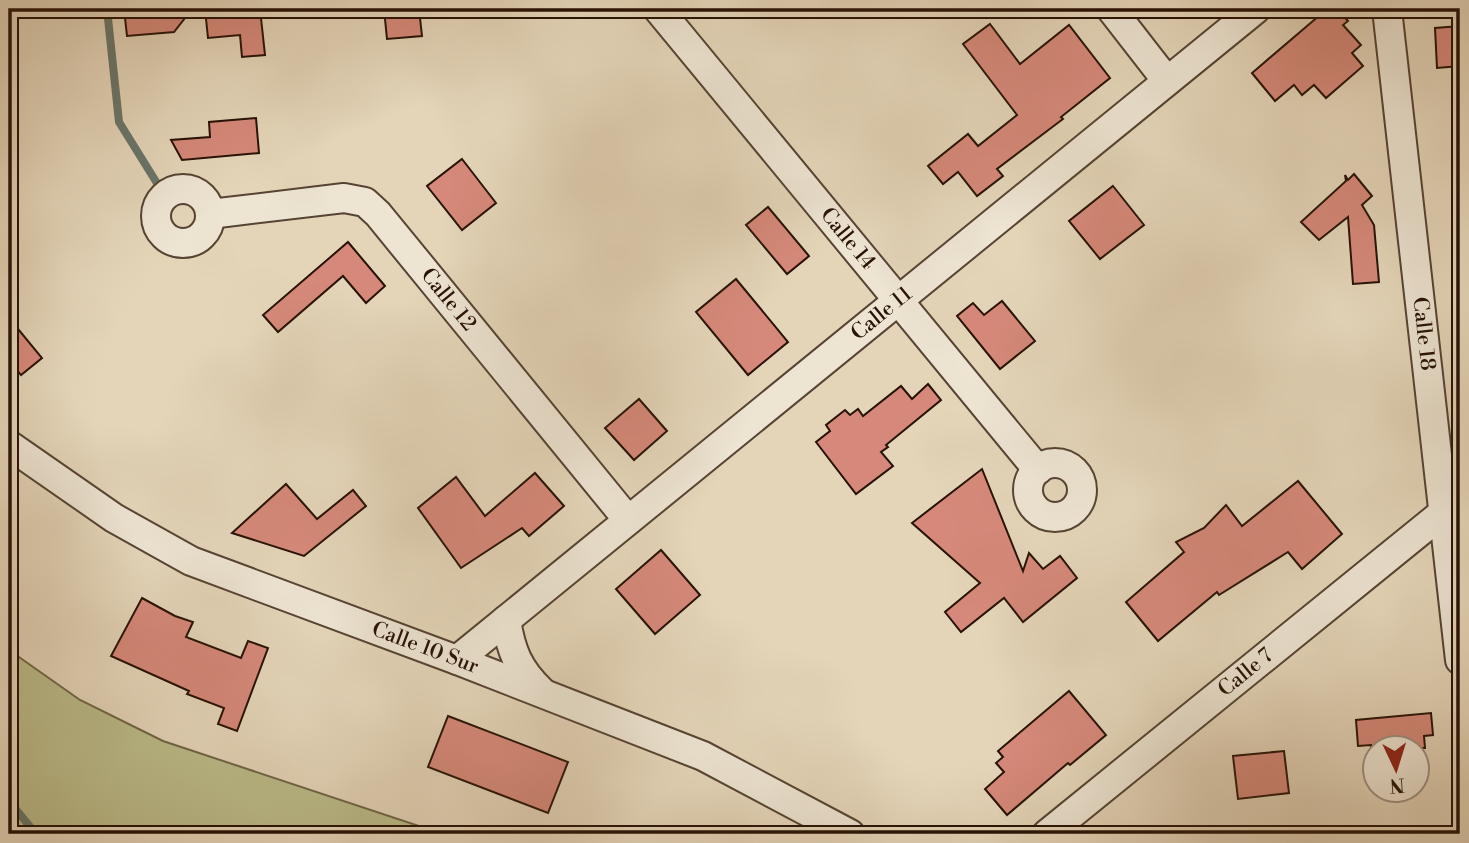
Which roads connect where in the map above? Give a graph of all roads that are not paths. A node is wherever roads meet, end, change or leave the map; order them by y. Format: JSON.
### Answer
{"nodes":[{"id":1,"x":658,"y":9,"type":"edge"},
{"id":2,"x":1111,"y":9,"type":"edge"},
{"id":3,"x":1255,"y":9,"type":"edge"},
{"id":4,"x":1387,"y":9,"type":"edge"},
{"id":5,"x":1167,"y":81,"type":"junction"},
{"id":6,"x":210,"y":214,"type":"dead end"},
{"id":7,"x":897,"y":301,"type":"junction"},
{"id":8,"x":9,"y":445,"type":"edge"},
{"id":9,"x":1038,"y":470,"type":"dead end"},
{"id":10,"x":1444,"y":512,"type":"junction"},
{"id":11,"x":628,"y":520,"type":"junction"},
{"id":12,"x":506,"y":620,"type":"junction"},
{"id":13,"x":457,"y":660,"type":"junction"},
{"id":14,"x":1460,"y":660,"type":"edge"},
{"id":15,"x":542,"y":692,"type":"junction"},
{"id":16,"x":850,"y":834,"type":"edge"},
{"id":17,"x":1047,"y":834,"type":"edge"}],
"edges":[{"from":1,"to":7,"type":"street","name":"Calle 14"},
{"from":2,"to":5,"type":"street"},
{"from":3,"to":5,"type":"street","name":"Calle 11"},
{"from":4,"to":10,"type":"street","name":"Calle 18"},
{"from":5,"to":7,"type":"street","name":"Calle 11"},
{"from":6,"to":11,"type":"street","name":"Calle 12"},
{"from":7,"to":9,"type":"street","name":"Calle 14"},
{"from":7,"to":11,"type":"street","name":"Calle 11"},
{"from":8,"to":13,"type":"street","name":"Calle 10 Sur"},
{"from":10,"to":14,"type":"street","name":"Calle 18"},
{"from":10,"to":17,"type":"street","name":"Calle 7"},
{"from":11,"to":12,"type":"street","name":"Calle 11"},
{"from":12,"to":13,"type":"street","name":"Calle 11"},
{"from":12,"to":15,"type":"street"},
{"from":13,"to":15,"type":"street","name":"Calle 10 Sur"},
{"from":15,"to":16,"type":"street","name":"Calle 10 Sur"}]}
